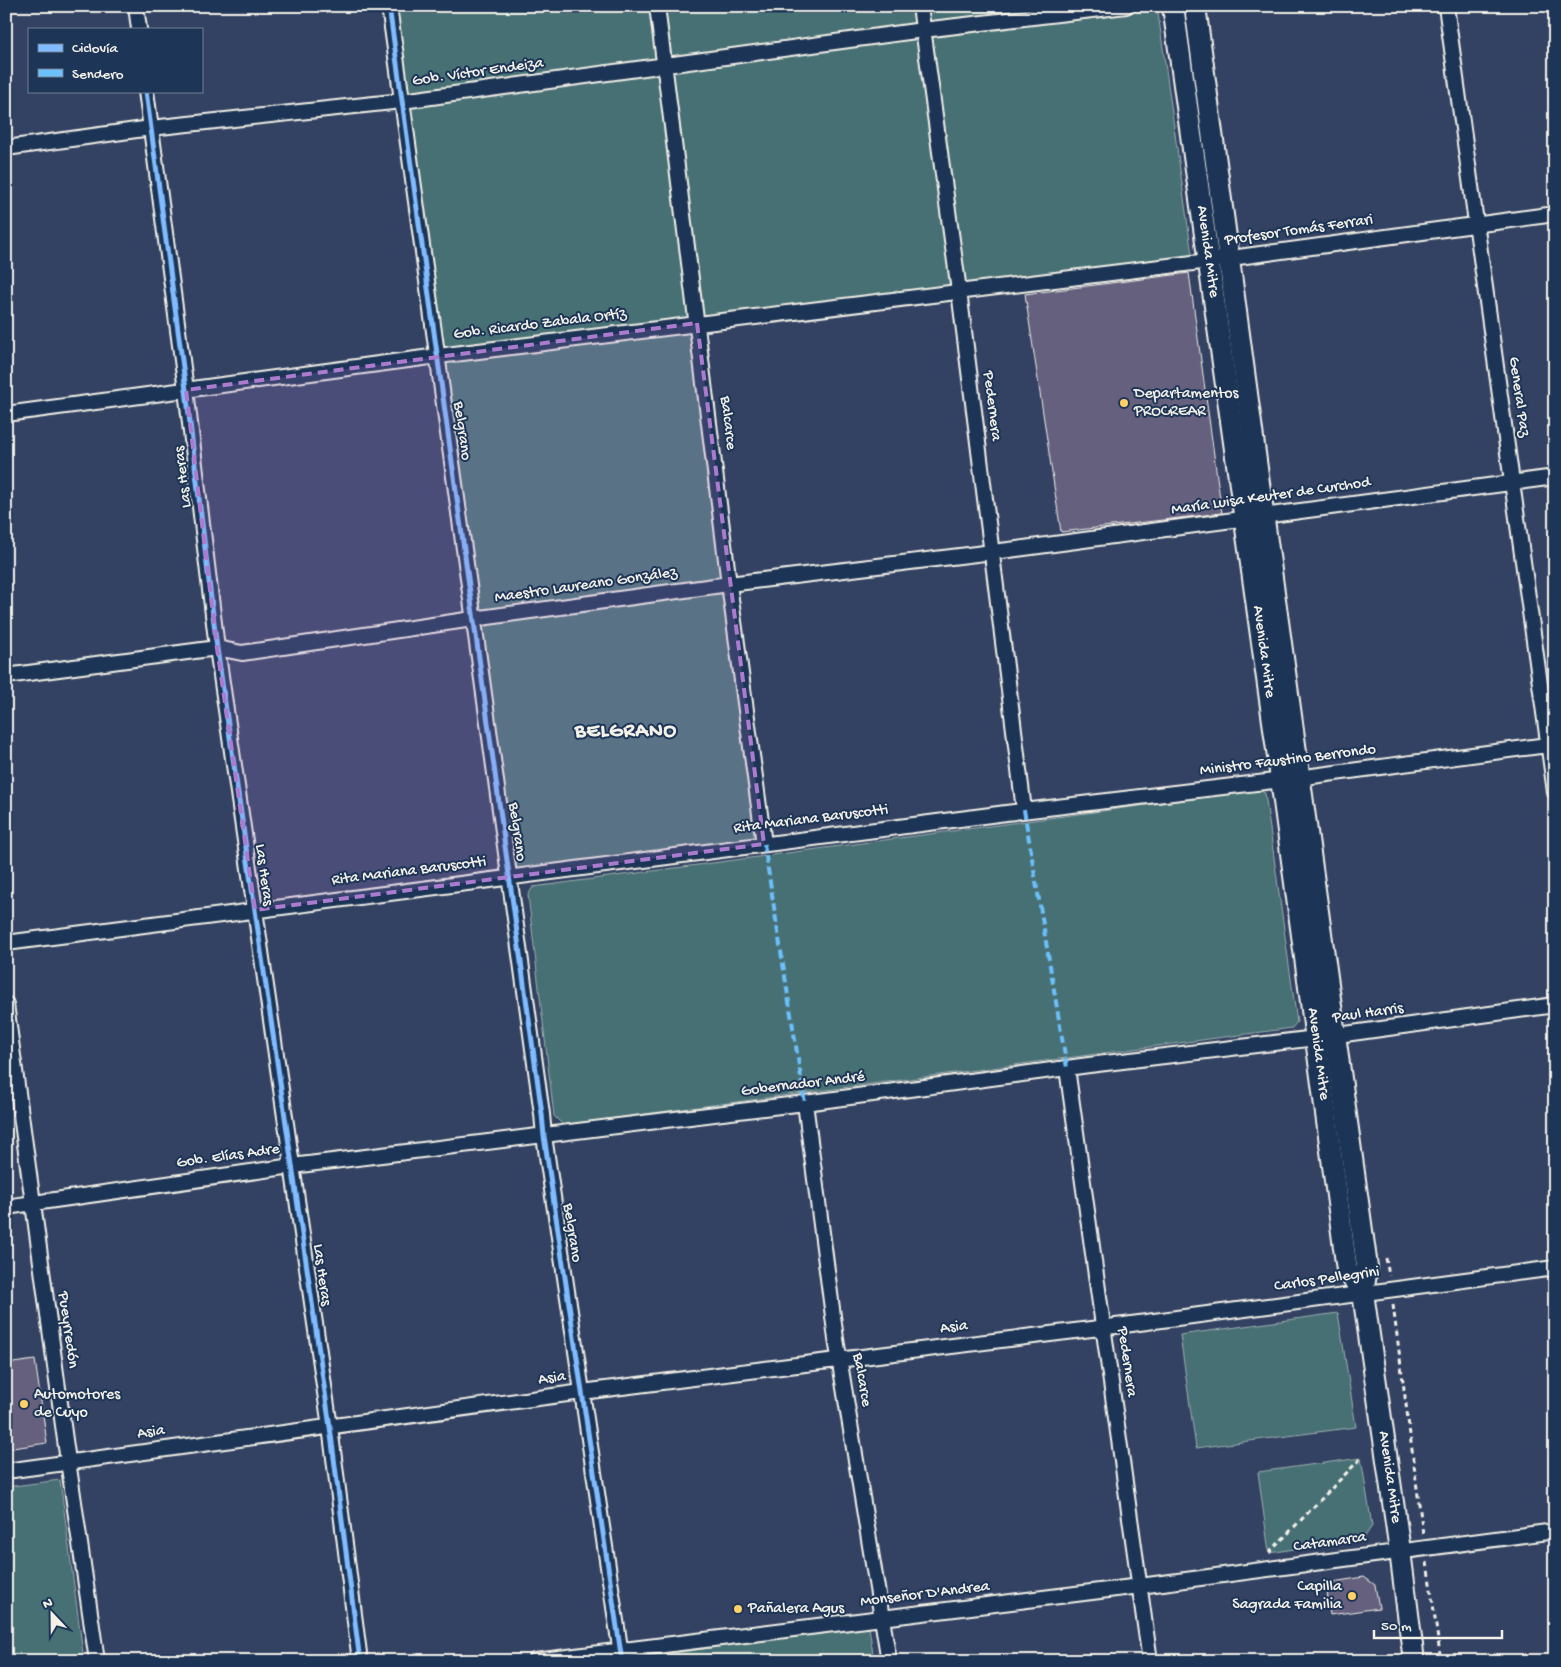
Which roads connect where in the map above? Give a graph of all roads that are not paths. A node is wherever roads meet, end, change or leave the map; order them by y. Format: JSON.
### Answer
{"nodes":[{"id":1,"x":136,"y":6,"type":"edge"},
{"id":2,"x":389,"y":6,"type":"edge"},
{"id":3,"x":657,"y":6,"type":"edge"},
{"id":4,"x":920,"y":6,"type":"edge"},
{"id":5,"x":1126,"y":6,"type":"edge"},
{"id":6,"x":1173,"y":6,"type":"edge"},
{"id":7,"x":1195,"y":6,"type":"edge"},
{"id":8,"x":1446,"y":6,"type":"edge"},
{"id":9,"x":138,"y":28,"type":"edge"},
{"id":10,"x":923,"y":30,"type":"junction"},
{"id":11,"x":664,"y":65,"type":"junction"},
{"id":12,"x":146,"y":92,"type":"edge"},
{"id":13,"x":402,"y":101,"type":"junction"},
{"id":14,"x":151,"y":128,"type":"junction"},
{"id":15,"x":6,"y":148,"type":"edge"},
{"id":16,"x":1555,"y":214,"type":"edge"},
{"id":17,"x":1475,"y":225,"type":"junction"},
{"id":18,"x":1218,"y":259,"type":"junction"},
{"id":19,"x":959,"y":291,"type":"junction"},
{"id":20,"x":697,"y":323,"type":"junction"},
{"id":21,"x":438,"y":356,"type":"junction"},
{"id":22,"x":186,"y":390,"type":"junction"},
{"id":23,"x":6,"y":414,"type":"edge"},
{"id":24,"x":1555,"y":477,"type":"edge"},
{"id":25,"x":1512,"y":483,"type":"junction"},
{"id":26,"x":1254,"y":517,"type":"junction"},
{"id":27,"x":992,"y":552,"type":"junction"},
{"id":28,"x":730,"y":584,"type":"junction"},
{"id":29,"x":473,"y":619,"type":"junction"},
{"id":30,"x":217,"y":648,"type":"junction"},
{"id":31,"x":6,"y":676,"type":"edge"},
{"id":32,"x":1551,"y":744,"type":"edge"},
{"id":33,"x":1290,"y":779,"type":"junction"},
{"id":34,"x":1555,"y":792,"type":"edge"},
{"id":35,"x":1024,"y":810,"type":"junction"},
{"id":36,"x":764,"y":844,"type":"junction"},
{"id":37,"x":510,"y":877,"type":"junction"},
{"id":38,"x":255,"y":910,"type":"junction"},
{"id":39,"x":6,"y":943,"type":"edge"},
{"id":40,"x":6,"y":1004,"type":"edge"},
{"id":41,"x":1555,"y":1005,"type":"edge"},
{"id":42,"x":1325,"y":1037,"type":"junction"},
{"id":43,"x":1066,"y":1068,"type":"junction"},
{"id":44,"x":805,"y":1103,"type":"junction"},
{"id":45,"x":544,"y":1136,"type":"junction"},
{"id":46,"x":292,"y":1166,"type":"junction"},
{"id":47,"x":32,"y":1202,"type":"junction"},
{"id":48,"x":6,"y":1206,"type":"edge"},
{"id":49,"x":1555,"y":1268,"type":"edge"},
{"id":50,"x":1363,"y":1293,"type":"junction"},
{"id":51,"x":1103,"y":1328,"type":"junction"},
{"id":52,"x":840,"y":1360,"type":"junction"},
{"id":53,"x":582,"y":1392,"type":"junction"},
{"id":54,"x":330,"y":1428,"type":"junction"},
{"id":55,"x":68,"y":1462,"type":"junction"},
{"id":56,"x":6,"y":1471,"type":"edge"},
{"id":57,"x":1555,"y":1530,"type":"edge"},
{"id":58,"x":1400,"y":1551,"type":"junction"},
{"id":59,"x":1140,"y":1586,"type":"junction"},
{"id":60,"x":883,"y":1618,"type":"junction"},
{"id":61,"x":622,"y":1655,"type":"edge"},
{"id":62,"x":97,"y":1661,"type":"edge"},
{"id":63,"x":360,"y":1661,"type":"edge"},
{"id":64,"x":535,"y":1661,"type":"edge"},
{"id":65,"x":889,"y":1661,"type":"edge"},
{"id":66,"x":1150,"y":1661,"type":"edge"},
{"id":67,"x":1414,"y":1661,"type":"edge"}],
"edges":[{"from":1,"to":9,"type":"street"},
{"from":2,"to":13,"type":"street","name":"Belgrano"},
{"from":3,"to":11,"type":"street","name":"Balcarce"},
{"from":4,"to":10,"type":"street","name":"Pedernera"},
{"from":5,"to":10,"type":"street","name":"Gob. Víctor Endeiza"},
{"from":6,"to":18,"type":"main road","name":"Avenida Mitre"},
{"from":7,"to":18,"type":"main road","name":"Avenida Mitre"},
{"from":8,"to":17,"type":"street","name":"General Paz"},
{"from":10,"to":11,"type":"street","name":"Gob. Víctor Endeiza"},
{"from":10,"to":19,"type":"street","name":"Pedernera"},
{"from":11,"to":13,"type":"street","name":"Gob. Víctor Endeiza"},
{"from":11,"to":20,"type":"street","name":"Balcarce"},
{"from":12,"to":14,"type":"street","name":"Las Heras"},
{"from":13,"to":14,"type":"street","name":"Gob. Víctor Endeiza"},
{"from":13,"to":21,"type":"street","name":"Belgrano"},
{"from":14,"to":15,"type":"street","name":"Gob. Víctor Endeiza"},
{"from":14,"to":22,"type":"street","name":"Las Heras"},
{"from":16,"to":17,"type":"street","name":"Profesor Tomás Ferrari"},
{"from":17,"to":18,"type":"street","name":"Profesor Tomás Ferrari"},
{"from":17,"to":25,"type":"street","name":"General Paz"},
{"from":18,"to":19,"type":"street","name":"Profesor Tomás Ferrari"},
{"from":18,"to":26,"type":"main road","name":"Avenida Mitre"},
{"from":19,"to":20,"type":"street","name":"Gob. Ricardo Zabala Ortíz"},
{"from":19,"to":27,"type":"street","name":"Pedernera"},
{"from":20,"to":21,"type":"street","name":"Gob. Ricardo Zabala Ortíz"},
{"from":20,"to":28,"type":"street","name":"Balcarce"},
{"from":21,"to":22,"type":"street","name":"Gob. Ricardo Zabala Ortíz"},
{"from":21,"to":29,"type":"street","name":"Belgrano"},
{"from":22,"to":23,"type":"street","name":"Gob. Ricardo Zabala Ortíz"},
{"from":22,"to":30,"type":"street","name":"Las Heras"},
{"from":24,"to":25,"type":"street","name":"María Luisa Keuter de Curchod"},
{"from":25,"to":26,"type":"street","name":"María Luisa Keuter de Curchod"},
{"from":25,"to":32,"type":"street","name":"General Paz"},
{"from":26,"to":27,"type":"street","name":"María Luisa Keuter de Curchod"},
{"from":26,"to":33,"type":"main road","name":"Avenida Mitre"},
{"from":27,"to":28,"type":"street","name":"Maestro Laureano González"},
{"from":27,"to":35,"type":"street","name":"Pedernera"},
{"from":28,"to":29,"type":"street","name":"Maestro Laureano González"},
{"from":28,"to":36,"type":"street","name":"Balcarce"},
{"from":29,"to":30,"type":"street","name":"Maestro Laureano González"},
{"from":29,"to":37,"type":"street","name":"Belgrano"},
{"from":30,"to":31,"type":"street","name":"Maestro Laureano González"},
{"from":30,"to":38,"type":"street","name":"Las Heras"},
{"from":32,"to":33,"type":"street","name":"Ministro Faustino Berrondo"},
{"from":32,"to":34,"type":"street","name":"General Paz"},
{"from":33,"to":35,"type":"street","name":"Ministro Faustino Berrondo"},
{"from":33,"to":42,"type":"main road","name":"Avenida Mitre"},
{"from":35,"to":36,"type":"street","name":"Rita Mariana Baruscotti"},
{"from":36,"to":37,"type":"street","name":"Rita Mariana Baruscotti"},
{"from":37,"to":38,"type":"street","name":"Rita Mariana Baruscotti"},
{"from":37,"to":45,"type":"street","name":"Belgrano"},
{"from":38,"to":39,"type":"street","name":"Rita Mariana Baruscotti"},
{"from":38,"to":46,"type":"street","name":"Las Heras"},
{"from":40,"to":47,"type":"street","name":"Pueyrredón"},
{"from":41,"to":42,"type":"street","name":"Paul Harris"},
{"from":42,"to":43,"type":"street","name":"Paul Harris"},
{"from":42,"to":50,"type":"main road","name":"Avenida Mitre"},
{"from":43,"to":44,"type":"street","name":"Gobernador André"},
{"from":43,"to":51,"type":"street","name":"Pedernera"},
{"from":44,"to":45,"type":"street","name":"Gobernador André"},
{"from":44,"to":52,"type":"street","name":"Balcarce"},
{"from":45,"to":46,"type":"street","name":"Gob. Elías Adre"},
{"from":45,"to":53,"type":"street","name":"Belgrano"},
{"from":46,"to":47,"type":"street","name":"Gob. Elías Adre"},
{"from":46,"to":54,"type":"street","name":"Las Heras"},
{"from":47,"to":48,"type":"street","name":"Gob. Elías Adre"},
{"from":47,"to":55,"type":"street","name":"Pueyrredón"},
{"from":49,"to":50,"type":"street","name":"Carlos Pellegrini"},
{"from":50,"to":51,"type":"street","name":"Carlos Pellegrini"},
{"from":50,"to":58,"type":"main road","name":"Avenida Mitre"},
{"from":51,"to":52,"type":"street","name":"Asia"},
{"from":51,"to":59,"type":"street","name":"Pedernera"},
{"from":52,"to":53,"type":"street","name":"Asia"},
{"from":52,"to":60,"type":"street","name":"Balcarce"},
{"from":53,"to":54,"type":"street","name":"Asia"},
{"from":53,"to":61,"type":"street","name":"Belgrano"},
{"from":54,"to":55,"type":"street","name":"Asia"},
{"from":54,"to":63,"type":"street","name":"Las Heras"},
{"from":55,"to":56,"type":"street","name":"Asia"},
{"from":55,"to":62,"type":"street","name":"Pueyrredón"},
{"from":57,"to":58,"type":"street","name":"Catamarca"},
{"from":58,"to":59,"type":"street","name":"Catamarca"},
{"from":58,"to":67,"type":"main road","name":"Avenida Mitre"},
{"from":59,"to":60,"type":"street","name":"Monseñor D'Andrea"},
{"from":59,"to":66,"type":"street","name":"Pedernera"},
{"from":60,"to":61,"type":"street","name":"Monseñor D'Andrea"},
{"from":60,"to":65,"type":"street","name":"Balcarce"},
{"from":61,"to":64,"type":"street","name":"Monseñor D'Andrea"}]}
